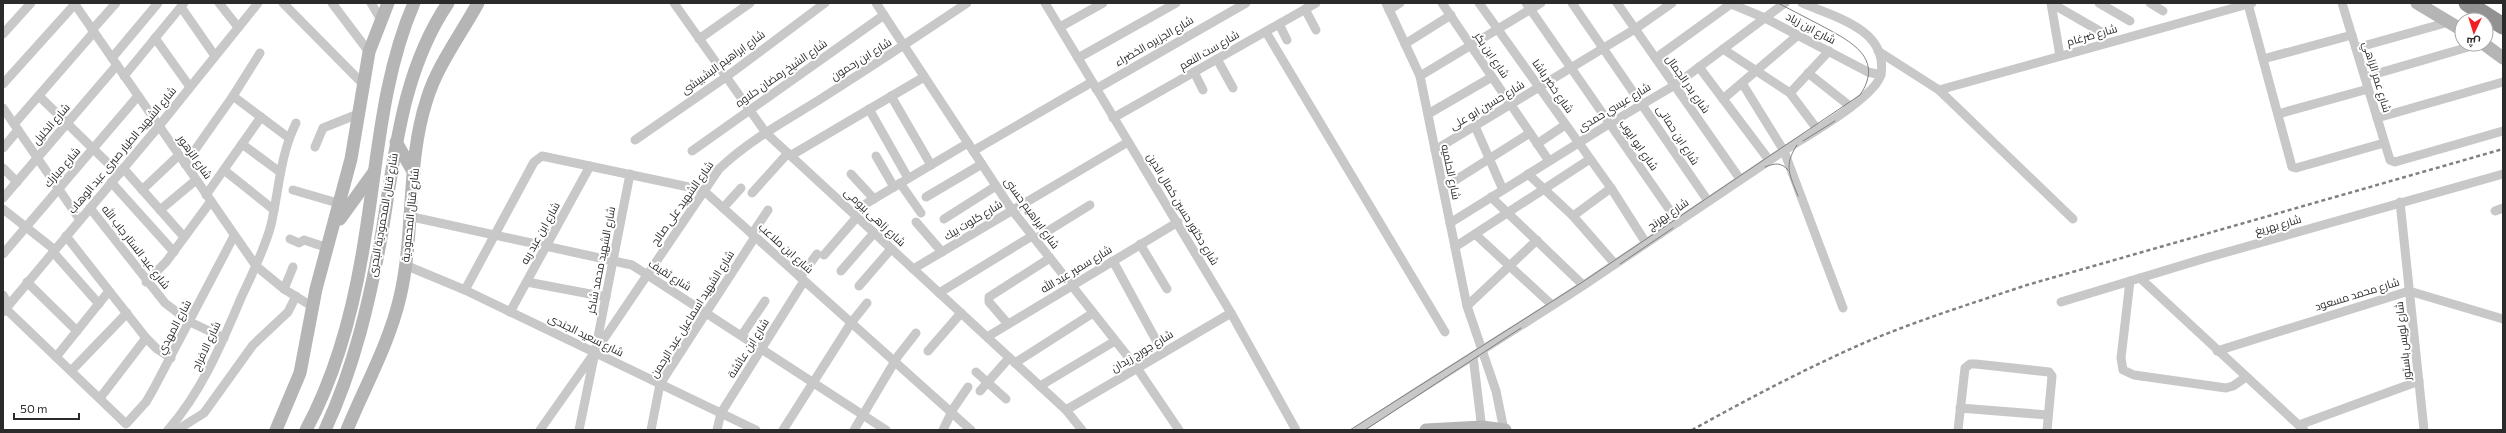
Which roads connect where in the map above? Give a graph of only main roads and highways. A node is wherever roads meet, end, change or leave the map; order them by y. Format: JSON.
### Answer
{"nodes":[{"id":1,"x":388,"y":3,"type":"edge"},
{"id":2,"x":414,"y":3,"type":"edge"},
{"id":3,"x":448,"y":3,"type":"edge"},
{"id":4,"x":478,"y":3,"type":"edge"},
{"id":5,"x":2417,"y":3,"type":"edge"},
{"id":6,"x":2467,"y":3,"type":"edge"},
{"id":7,"x":2454,"y":25,"type":"edge"},
{"id":8,"x":2503,"y":26,"type":"edge"},
{"id":9,"x":2494,"y":51,"type":"edge"},
{"id":10,"x":2503,"y":58,"type":"edge"},
{"id":11,"x":396,"y":142,"type":"junction"},
{"id":12,"x":375,"y":170,"type":"junction"},
{"id":13,"x":414,"y":173,"type":"junction"},
{"id":14,"x":335,"y":226,"type":"junction"},
{"id":15,"x":1482,"y":429,"type":"edge"},
{"id":16,"x":276,"y":430,"type":"edge"},
{"id":17,"x":306,"y":430,"type":"edge"},
{"id":18,"x":325,"y":430,"type":"edge"},
{"id":19,"x":347,"y":430,"type":"edge"},
{"id":20,"x":1426,"y":430,"type":"edge"},
{"id":21,"x":1504,"y":430,"type":"edge"}],
"edges":[{"from":1,"to":14,"type":"main road"},
{"from":2,"to":12,"type":"main road","name":"شارع قنال المحمودية البحرى"},
{"from":3,"to":11,"type":"main road","name":"شارع قنال المحمودية البحرى"},
{"from":4,"to":13,"type":"main road","name":"شارع قنال المحمودية"},
{"from":5,"to":7,"type":"main road"},
{"from":6,"to":8,"type":"highway"},
{"from":9,"to":10,"type":"main road"},
{"from":11,"to":13,"type":"main road"},
{"from":11,"to":18,"type":"main road","name":"شارع قنال المحمودية البحرى"},
{"from":12,"to":14,"type":"main road"},
{"from":12,"to":17,"type":"main road","name":"شارع قنال المحمودية البحرى"},
{"from":13,"to":19,"type":"main road","name":"شارع قنال المحمودية"},
{"from":14,"to":16,"type":"main road"},
{"from":15,"to":20,"type":"main road"},
{"from":15,"to":21,"type":"main road"}]}
